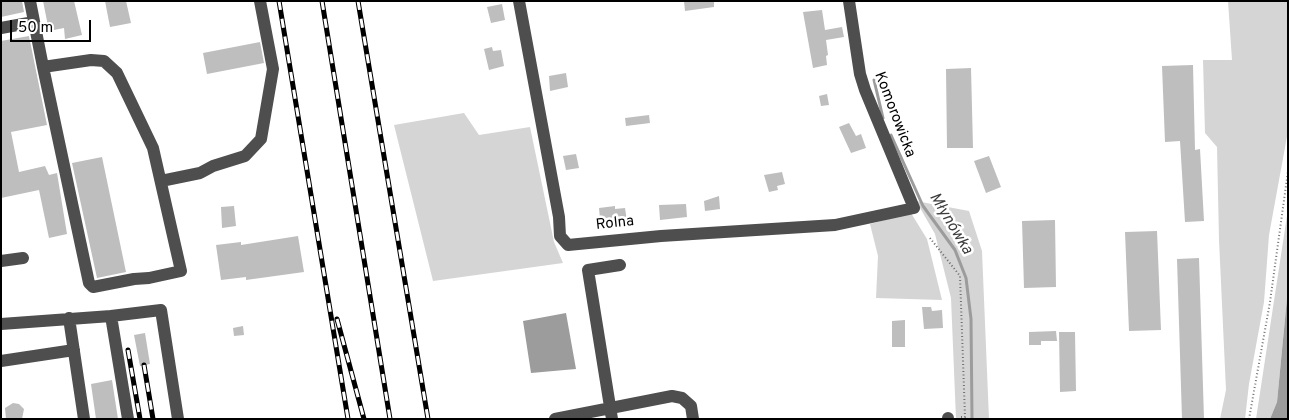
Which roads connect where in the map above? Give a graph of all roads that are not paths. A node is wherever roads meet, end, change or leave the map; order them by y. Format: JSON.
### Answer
{"nodes":[{"id":1,"x":30,"y":1,"type":"edge"},
{"id":2,"x":260,"y":1,"type":"edge"},
{"id":3,"x":519,"y":1,"type":"edge"},
{"id":4,"x":849,"y":1,"type":"edge"},
{"id":5,"x":34,"y":22,"type":"junction"},
{"id":6,"x":1,"y":28,"type":"edge"},
{"id":7,"x":44,"y":67,"type":"junction"},
{"id":8,"x":160,"y":181,"type":"junction"},
{"id":9,"x":914,"y":208,"type":"joint"},
{"id":10,"x":23,"y":258,"type":"dead end"},
{"id":11,"x":1,"y":261,"type":"edge"},
{"id":12,"x":620,"y":266,"type":"dead end"},
{"id":13,"x":111,"y":316,"type":"junction"},
{"id":14,"x":69,"y":318,"type":"junction"},
{"id":15,"x":1,"y":324,"type":"edge"},
{"id":16,"x":74,"y":350,"type":"junction"},
{"id":17,"x":1,"y":361,"type":"edge"},
{"id":18,"x":611,"y":414,"type":"edge"},
{"id":19,"x":84,"y":419,"type":"edge"},
{"id":20,"x":128,"y":419,"type":"edge"},
{"id":21,"x":178,"y":419,"type":"edge"},
{"id":22,"x":555,"y":419,"type":"edge"},
{"id":23,"x":693,"y":419,"type":"edge"}],
"edges":[{"from":1,"to":5,"type":"street"},
{"from":2,"to":8,"type":"street"},
{"from":3,"to":9,"type":"street","name":"Rolna"},
{"from":4,"to":9,"type":"street","name":"Komorowicka"},
{"from":5,"to":6,"type":"street"},
{"from":5,"to":7,"type":"street"},
{"from":7,"to":8,"type":"street"},
{"from":7,"to":8,"type":"street"},
{"from":10,"to":11,"type":"street"},
{"from":12,"to":18,"type":"street"},
{"from":13,"to":14,"type":"street"},
{"from":13,"to":20,"type":"street"},
{"from":13,"to":21,"type":"street"},
{"from":14,"to":15,"type":"street"},
{"from":14,"to":16,"type":"street"},
{"from":16,"to":17,"type":"street"},
{"from":16,"to":19,"type":"street"},
{"from":18,"to":22,"type":"street"},
{"from":18,"to":23,"type":"street"}]}
